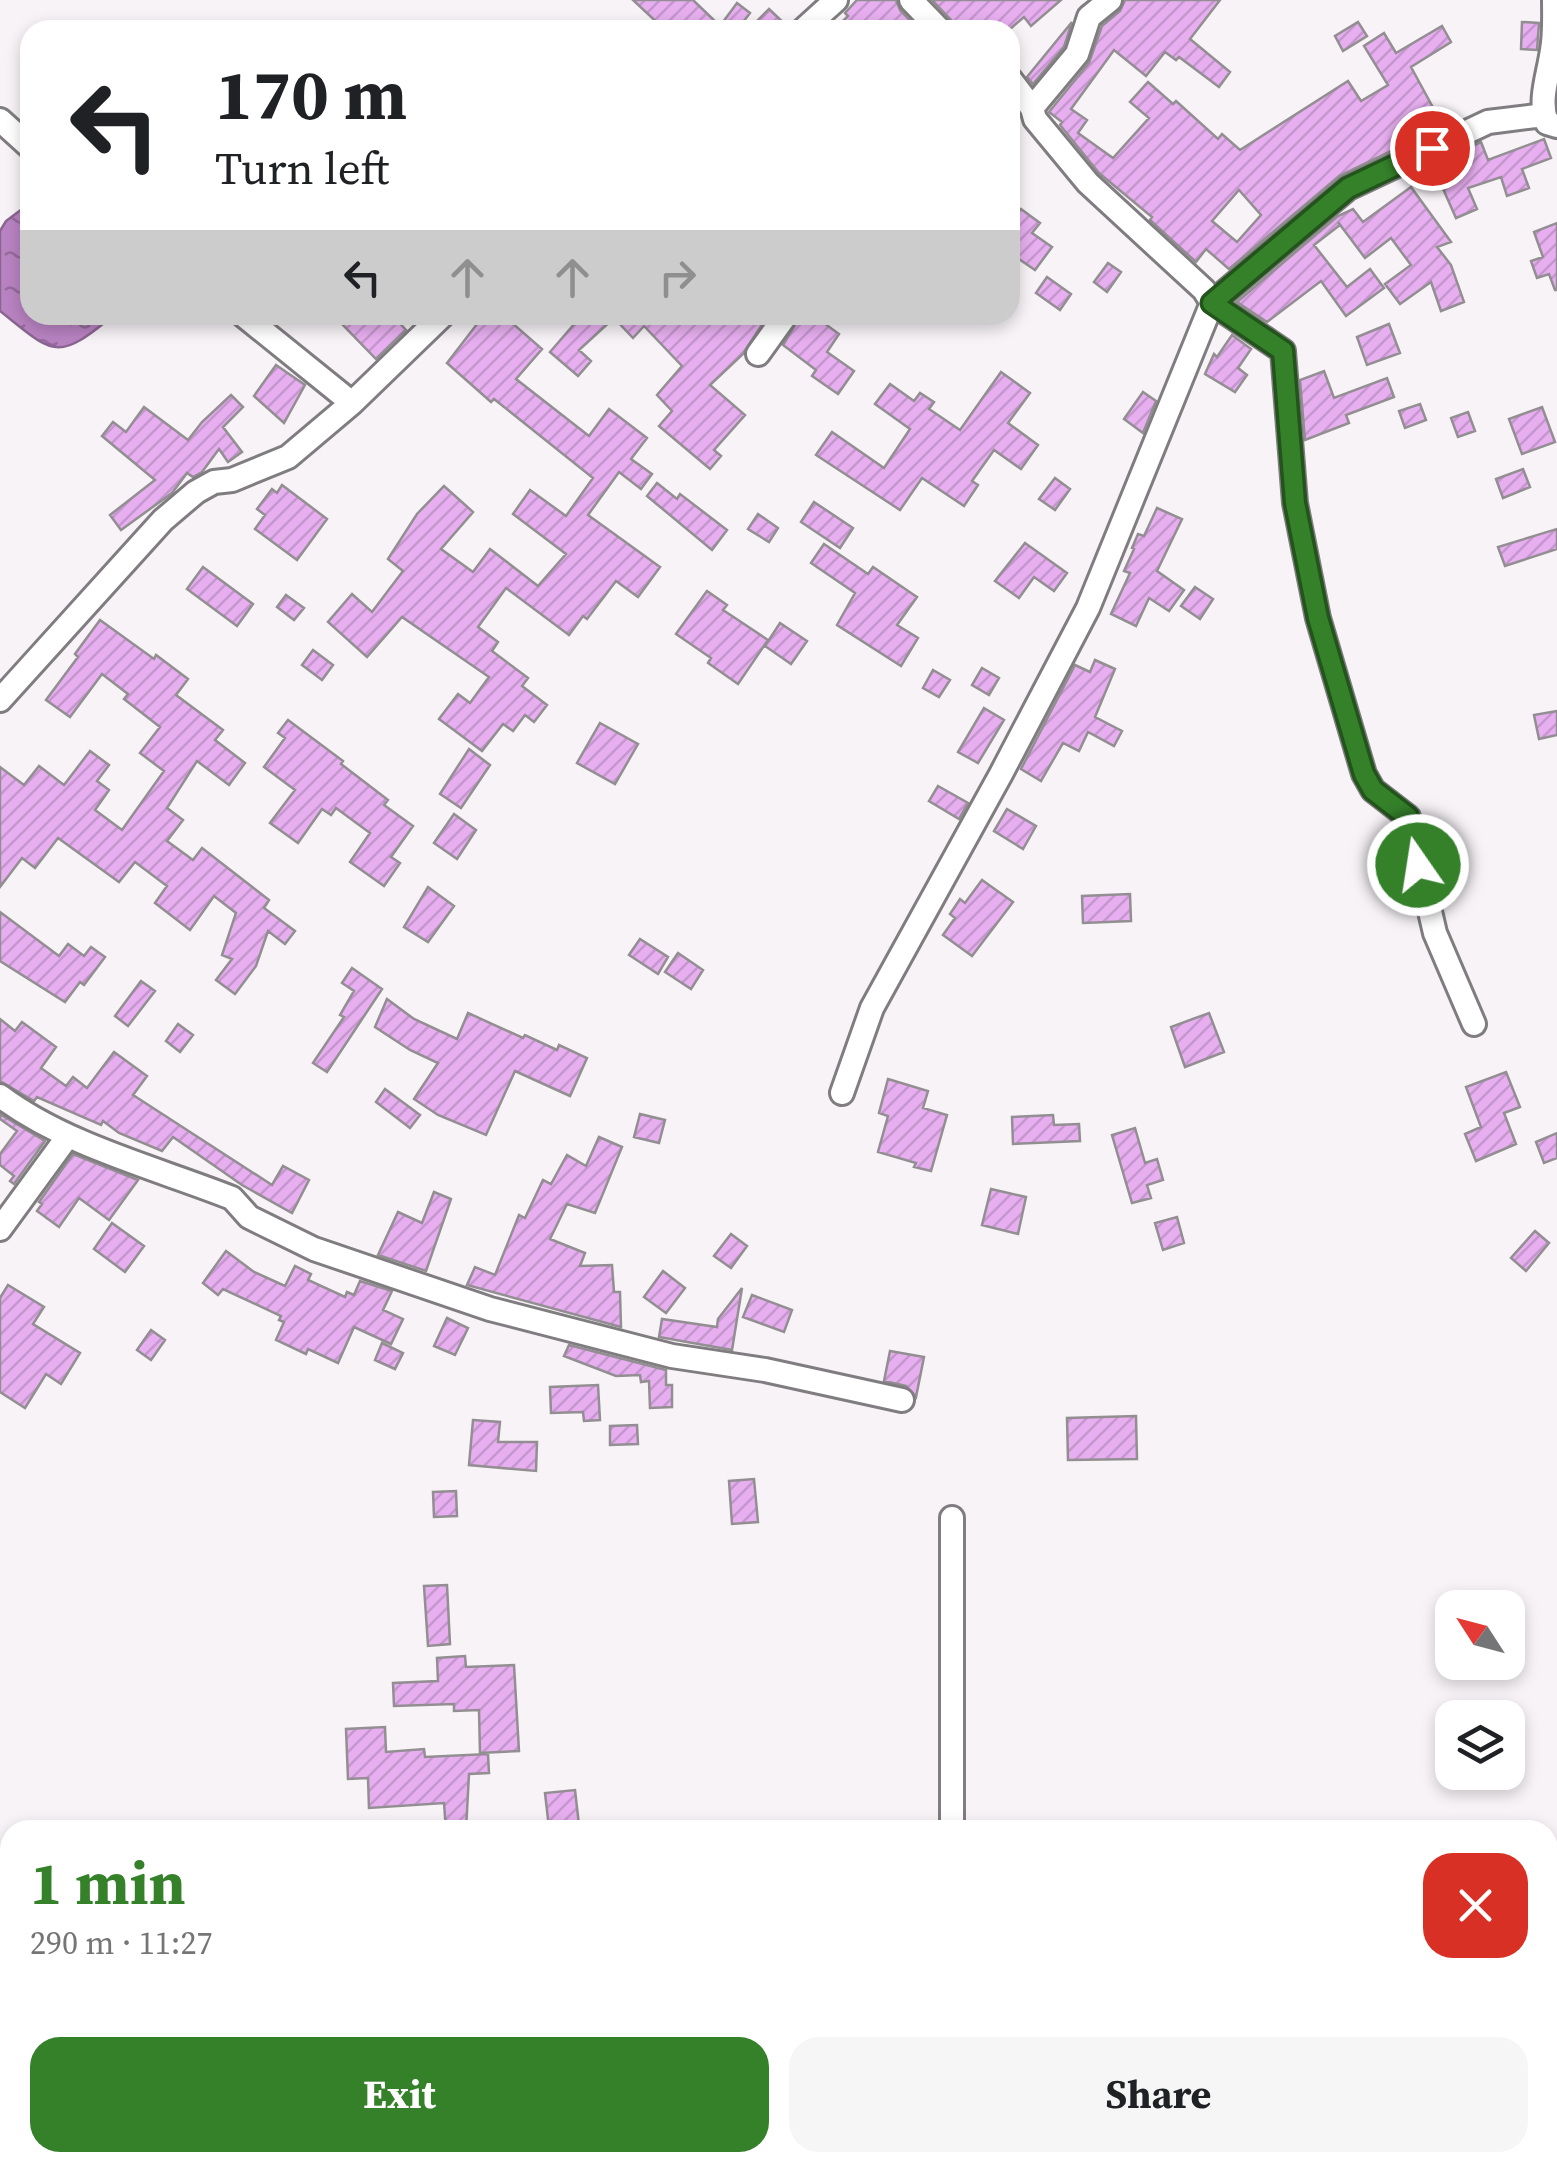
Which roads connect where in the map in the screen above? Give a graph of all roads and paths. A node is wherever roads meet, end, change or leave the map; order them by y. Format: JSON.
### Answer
{"nodes":[{"id":1,"x":836,"y":0,"type":"edge"},
{"id":2,"x":910,"y":0,"type":"edge"},
{"id":3,"x":1110,"y":0,"type":"edge"},
{"id":4,"x":1554,"y":0,"type":"edge"},
{"id":5,"x":814,"y":20,"type":"edge"},
{"id":6,"x":930,"y":20,"type":"edge"},
{"id":7,"x":1020,"y":92,"type":"edge"},
{"id":8,"x":1032,"y":108,"type":"junction"},
{"id":9,"x":0,"y":120,"type":"edge"},
{"id":10,"x":1550,"y":120,"type":"edge"},
{"id":11,"x":20,"y":138,"type":"edge"},
{"id":12,"x":1212,"y":303,"type":"junction"},
{"id":13,"x":256,"y":325,"type":"edge"},
{"id":14,"x":433,"y":325,"type":"edge"},
{"id":15,"x":779,"y":325,"type":"edge"},
{"id":16,"x":758,"y":354,"type":"dead end"},
{"id":17,"x":352,"y":403,"type":"junction"},
{"id":18,"x":0,"y":700,"type":"edge"},
{"id":19,"x":1474,"y":1024,"type":"dead end"},
{"id":20,"x":842,"y":1093,"type":"dead end"},
{"id":21,"x":0,"y":1096,"type":"edge"},
{"id":22,"x":68,"y":1136,"type":"junction"},
{"id":23,"x":0,"y":1229,"type":"edge"},
{"id":24,"x":902,"y":1400,"type":"dead end"},
{"id":25,"x":952,"y":1518,"type":"dead end"},
{"id":26,"x":952,"y":1820,"type":"edge"}],
"edges":[{"from":1,"to":5,"type":"street"},
{"from":2,"to":6,"type":"street"},
{"from":3,"to":8,"type":"street"},
{"from":4,"to":10,"type":"street"},
{"from":7,"to":8,"type":"street"},
{"from":8,"to":12,"type":"street"},
{"from":9,"to":11,"type":"street"},
{"from":10,"to":12,"type":"street"},
{"from":12,"to":19,"type":"street"},
{"from":12,"to":20,"type":"street"},
{"from":13,"to":17,"type":"street"},
{"from":14,"to":17,"type":"street"},
{"from":15,"to":16,"type":"street"},
{"from":17,"to":18,"type":"street"},
{"from":21,"to":22,"type":"street"},
{"from":22,"to":23,"type":"street"},
{"from":22,"to":24,"type":"street"},
{"from":25,"to":26,"type":"street"}]}
